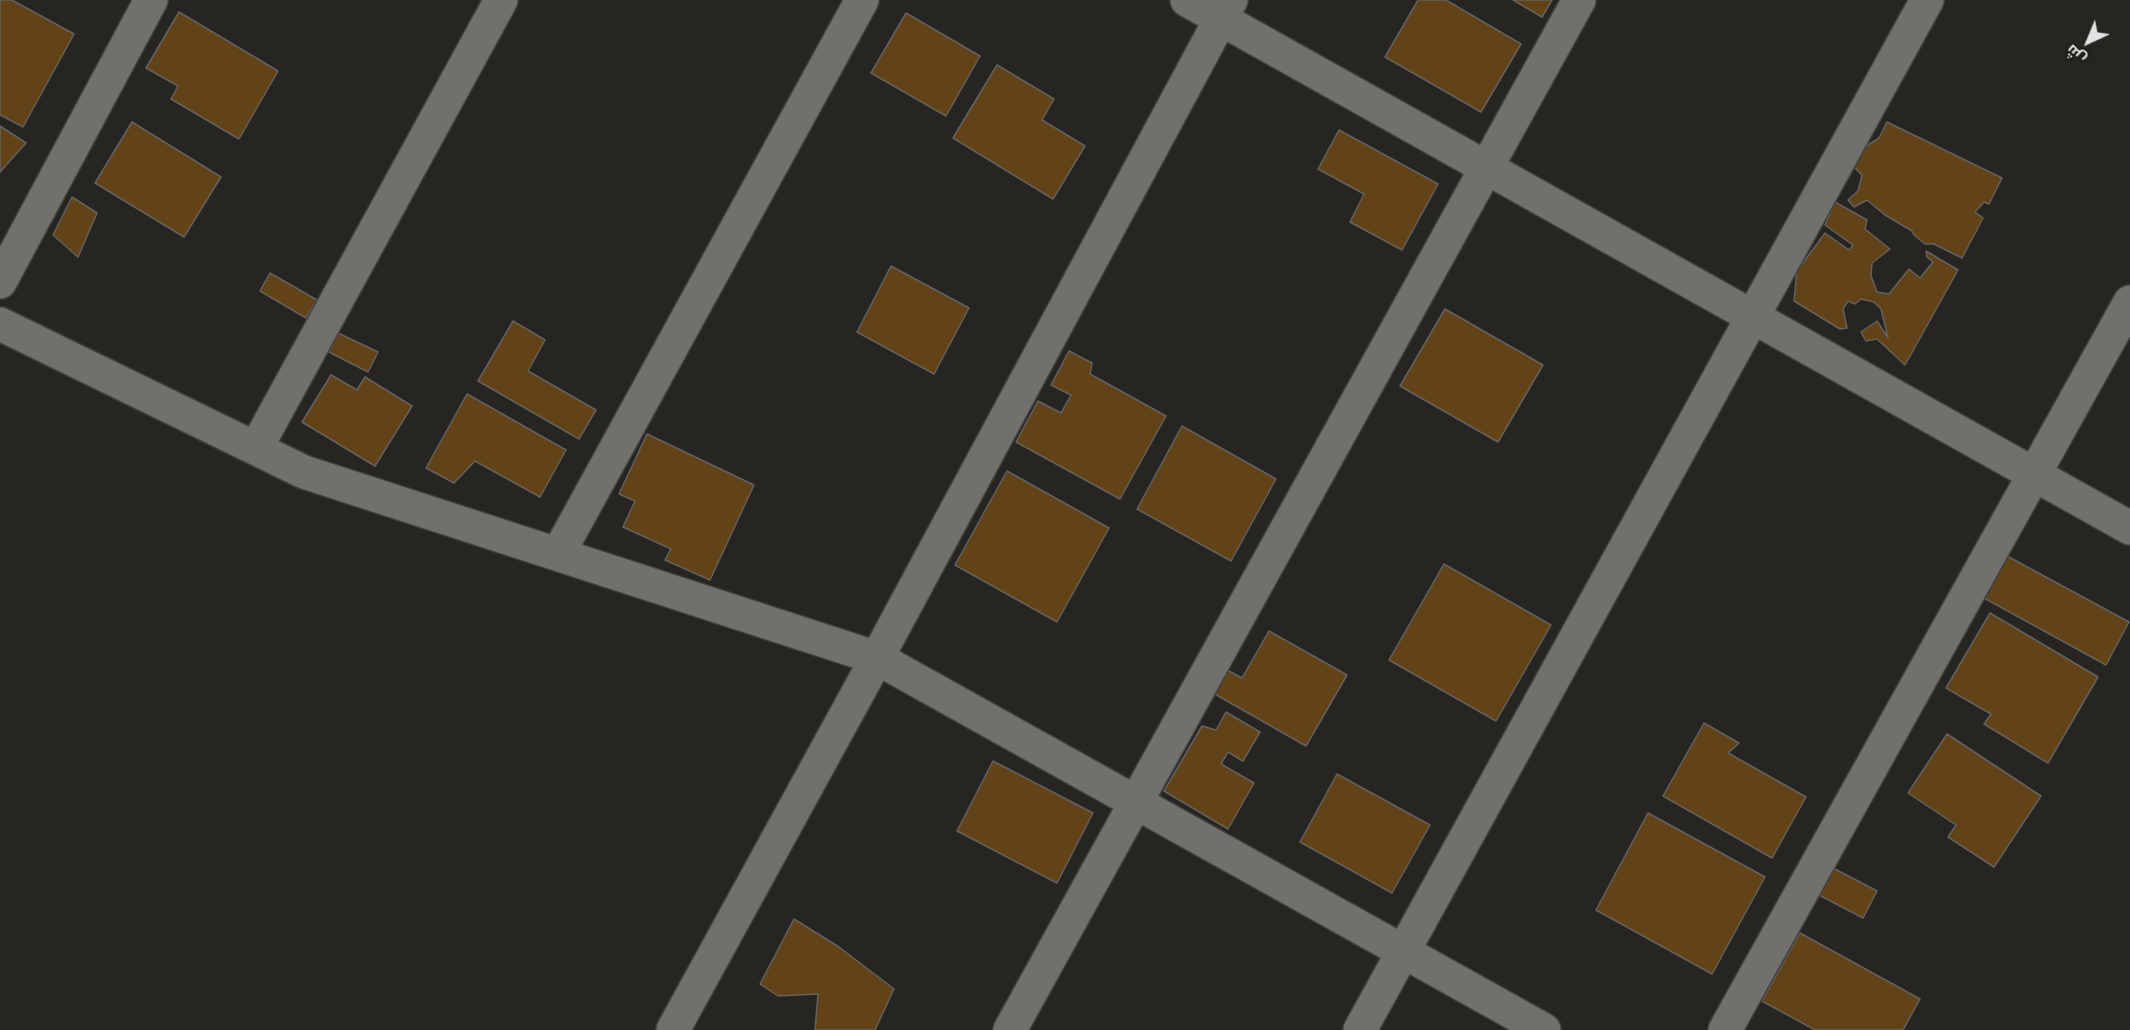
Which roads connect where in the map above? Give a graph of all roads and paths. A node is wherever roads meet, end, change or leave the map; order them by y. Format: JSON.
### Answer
{"nodes":[{"id":1,"x":501,"y":0,"type":"edge"},
{"id":2,"x":862,"y":0,"type":"edge"},
{"id":3,"x":1187,"y":0,"type":"edge"},
{"id":4,"x":1579,"y":0,"type":"edge"},
{"id":5,"x":1927,"y":0,"type":"edge"},
{"id":6,"x":143,"y":3,"type":"edge"},
{"id":7,"x":1226,"y":9,"type":"edge"},
{"id":8,"x":1487,"y":167,"type":"junction"},
{"id":9,"x":0,"y":282,"type":"edge"},
{"id":10,"x":2130,"y":302,"type":"edge"},
{"id":11,"x":1753,"y":316,"type":"junction"},
{"id":12,"x":0,"y":324,"type":"edge"},
{"id":13,"x":256,"y":448,"type":"junction"},
{"id":14,"x":2034,"y":474,"type":"junction"},
{"id":15,"x":2130,"y":528,"type":"edge"},
{"id":16,"x":558,"y":554,"type":"junction"},
{"id":17,"x":877,"y":658,"type":"junction"},
{"id":18,"x":1135,"y":803,"type":"junction"},
{"id":19,"x":1403,"y":952,"type":"junction"},
{"id":20,"x":673,"y":1030,"type":"edge"},
{"id":21,"x":1010,"y":1030,"type":"edge"},
{"id":22,"x":1360,"y":1030,"type":"edge"},
{"id":23,"x":1544,"y":1030,"type":"edge"},
{"id":24,"x":1725,"y":1030,"type":"edge"}],
"edges":[{"from":1,"to":13,"type":"street"},
{"from":2,"to":16,"type":"street"},
{"from":3,"to":7,"type":"street"},
{"from":4,"to":8,"type":"street"},
{"from":5,"to":11,"type":"street"},
{"from":6,"to":9,"type":"street"},
{"from":7,"to":8,"type":"street"},
{"from":7,"to":17,"type":"street"},
{"from":8,"to":11,"type":"street"},
{"from":8,"to":18,"type":"street"},
{"from":10,"to":14,"type":"street"},
{"from":11,"to":14,"type":"street"},
{"from":11,"to":19,"type":"street"},
{"from":12,"to":13,"type":"street"},
{"from":13,"to":16,"type":"street"},
{"from":14,"to":15,"type":"street"},
{"from":14,"to":24,"type":"street"},
{"from":16,"to":17,"type":"street"},
{"from":17,"to":18,"type":"street"},
{"from":17,"to":20,"type":"street"},
{"from":18,"to":19,"type":"street"},
{"from":18,"to":21,"type":"street"},
{"from":19,"to":22,"type":"street"},
{"from":19,"to":23,"type":"street"}]}
